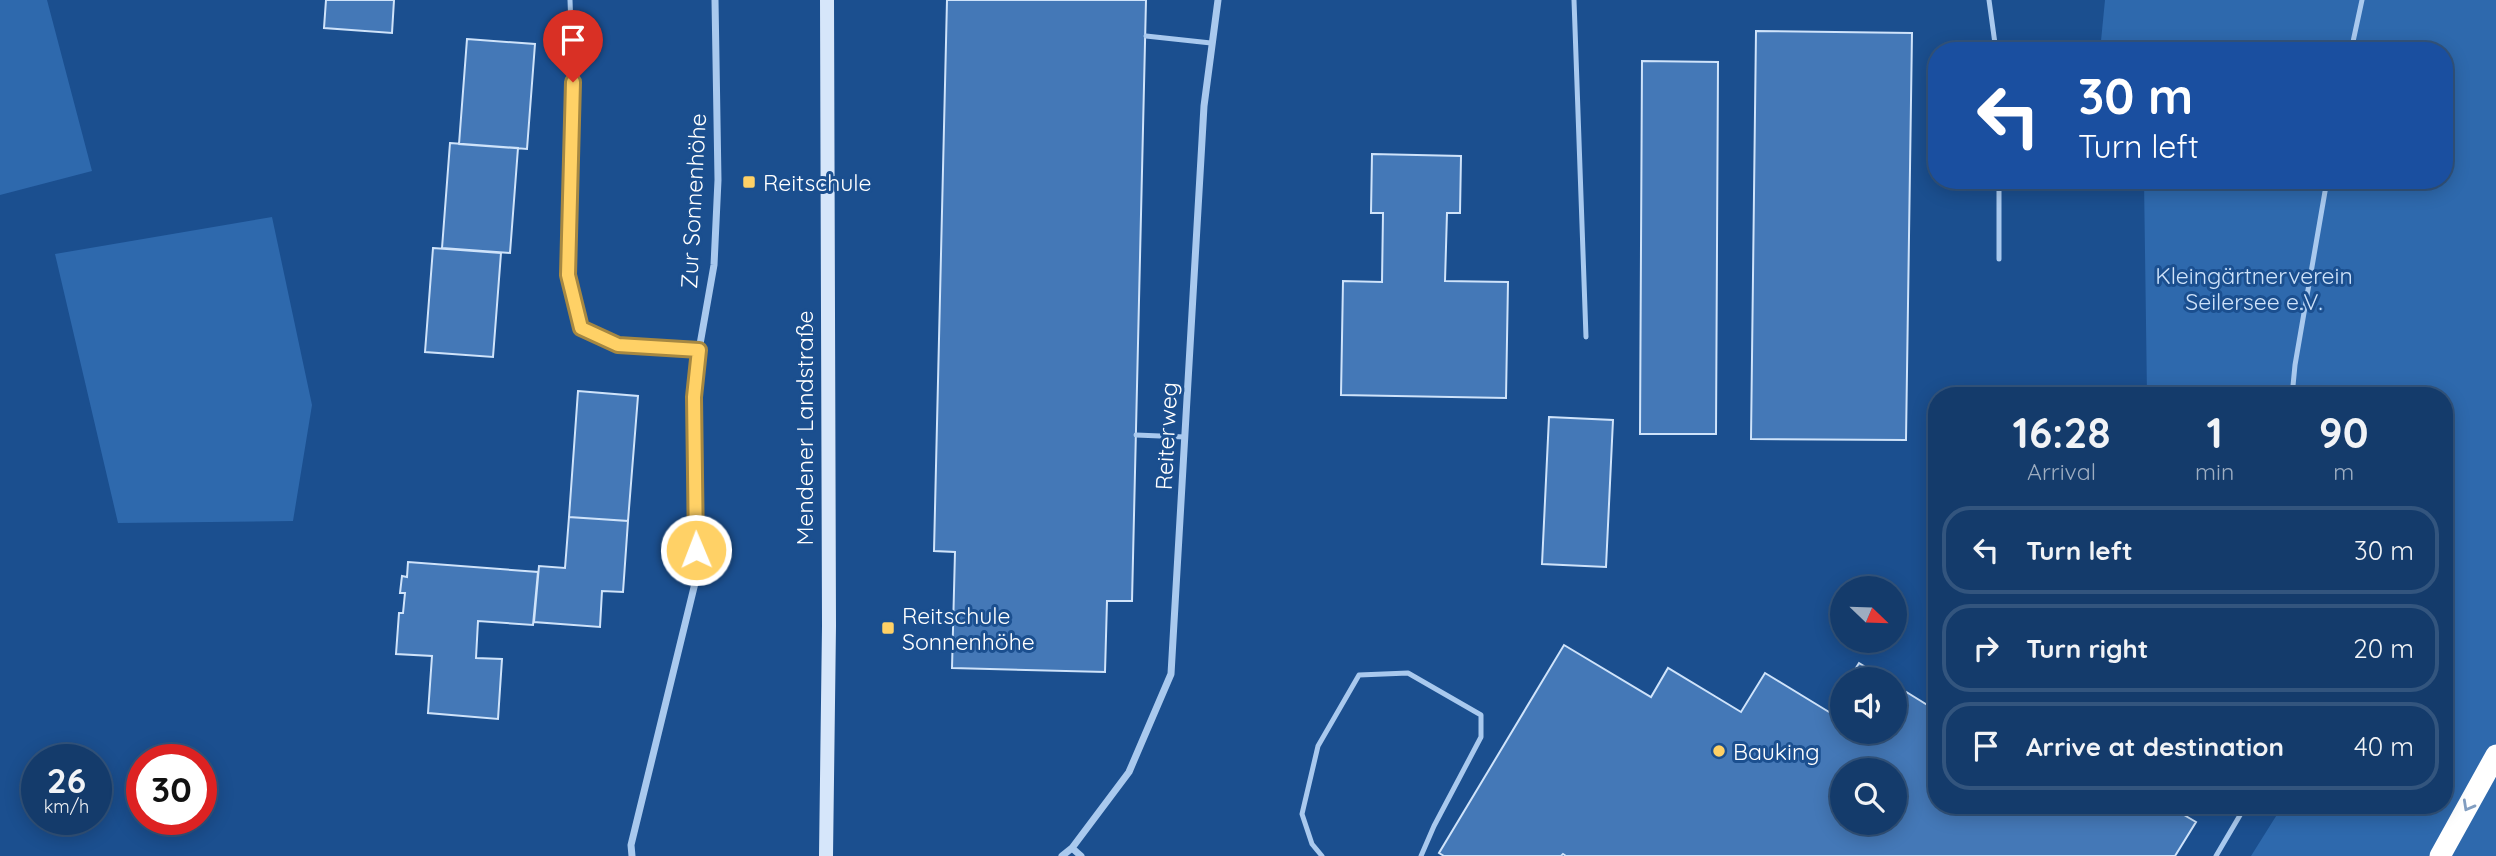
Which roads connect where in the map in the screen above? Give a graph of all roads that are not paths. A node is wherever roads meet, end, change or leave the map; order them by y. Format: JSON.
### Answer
{"nodes":[{"id":1,"x":570,"y":0,"type":"edge"},
{"id":2,"x":716,"y":0,"type":"edge"},
{"id":3,"x":827,"y":0,"type":"edge"},
{"id":4,"x":1218,"y":0,"type":"edge"},
{"id":5,"x":1574,"y":0,"type":"edge"},
{"id":6,"x":1989,"y":0,"type":"edge"},
{"id":7,"x":2362,"y":0,"type":"edge"},
{"id":8,"x":1146,"y":36,"type":"dead end"},
{"id":9,"x":1995,"y":42,"type":"edge"},
{"id":10,"x":2353,"y":42,"type":"edge"},
{"id":11,"x":1211,"y":43,"type":"junction"},
{"id":12,"x":1999,"y":189,"type":"edge"},
{"id":13,"x":2326,"y":189,"type":"edge"},
{"id":14,"x":2000,"y":259,"type":"dead end"},
{"id":15,"x":1586,"y":337,"type":"dead end"},
{"id":16,"x":699,"y":350,"type":"junction"},
{"id":17,"x":2293,"y":387,"type":"edge"},
{"id":18,"x":1136,"y":435,"type":"dead end"},
{"id":19,"x":1185,"y":437,"type":"junction"},
{"id":20,"x":2496,"y":755,"type":"edge"},
{"id":21,"x":2241,"y":814,"type":"edge"},
{"id":22,"x":1072,"y":848,"type":"junction"},
{"id":23,"x":632,"y":856,"type":"edge"},
{"id":24,"x":826,"y":856,"type":"edge"},
{"id":25,"x":1062,"y":856,"type":"edge"},
{"id":26,"x":1081,"y":856,"type":"edge"},
{"id":27,"x":1322,"y":856,"type":"edge"},
{"id":28,"x":1421,"y":856,"type":"edge"},
{"id":29,"x":2216,"y":856,"type":"edge"},
{"id":30,"x":2440,"y":856,"type":"edge"}],
"edges":[{"from":1,"to":16,"type":"lane"},
{"from":2,"to":16,"type":"street","name":"Zur Sonnenhöhe"},
{"from":3,"to":24,"type":"main road","name":"Mendener Landstraße"},
{"from":4,"to":11,"type":"street","name":"Reiterweg"},
{"from":5,"to":15,"type":"lane"},
{"from":6,"to":9,"type":"lane"},
{"from":7,"to":10,"type":"lane"},
{"from":8,"to":11,"type":"lane"},
{"from":11,"to":19,"type":"street","name":"Reiterweg"},
{"from":12,"to":14,"type":"lane"},
{"from":13,"to":17,"type":"lane"},
{"from":16,"to":23,"type":"street","name":"Zur Sonnenhöhe"},
{"from":18,"to":19,"type":"lane"},
{"from":19,"to":22,"type":"street","name":"Reiterweg"},
{"from":20,"to":30,"type":"highway","one_way":true},
{"from":21,"to":29,"type":"lane"},
{"from":22,"to":25,"type":"street","name":"Reiterweg"},
{"from":22,"to":26,"type":"street"},
{"from":27,"to":28,"type":"lane"}]}
